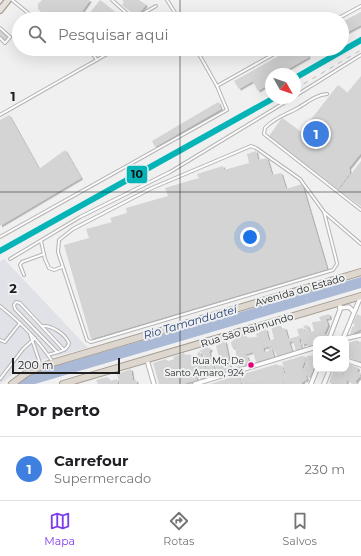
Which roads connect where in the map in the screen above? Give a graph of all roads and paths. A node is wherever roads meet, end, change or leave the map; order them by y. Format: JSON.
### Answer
{"nodes":[{"id":1,"x":8,"y":0,"type":"edge"},
{"id":2,"x":12,"y":0,"type":"edge"},
{"id":3,"x":112,"y":0,"type":"edge"},
{"id":4,"x":167,"y":0,"type":"edge"},
{"id":5,"x":156,"y":6,"type":"dead end"},
{"id":6,"x":361,"y":6,"type":"edge"},
{"id":7,"x":0,"y":10,"type":"edge"},
{"id":8,"x":27,"y":12,"type":"edge"},
{"id":9,"x":125,"y":12,"type":"edge"},
{"id":10,"x":145,"y":12,"type":"edge"},
{"id":11,"x":176,"y":12,"type":"edge"},
{"id":12,"x":349,"y":12,"type":"edge"},
{"id":13,"x":0,"y":28,"type":"edge"},
{"id":14,"x":0,"y":38,"type":"edge"},
{"id":15,"x":361,"y":55,"type":"edge"},
{"id":16,"x":94,"y":56,"type":"edge"},
{"id":17,"x":104,"y":56,"type":"edge"},
{"id":18,"x":200,"y":56,"type":"edge"},
{"id":19,"x":271,"y":56,"type":"edge"},
{"id":20,"x":97,"y":60,"type":"junction"},
{"id":21,"x":217,"y":86,"type":"junction"},
{"id":22,"x":301,"y":92,"type":"edge"},
{"id":23,"x":327,"y":94,"type":"dead end"},
{"id":24,"x":282,"y":104,"type":"edge"},
{"id":25,"x":0,"y":114,"type":"edge"},
{"id":26,"x":361,"y":210,"type":"edge"},
{"id":27,"x":324,"y":212,"type":"junction"},
{"id":28,"x":0,"y":237,"type":"edge"},
{"id":29,"x":41,"y":241,"type":"junction"},
{"id":30,"x":361,"y":244,"type":"edge"},
{"id":31,"x":44,"y":254,"type":"junction"},
{"id":32,"x":10,"y":259,"type":"dead end"},
{"id":33,"x":63,"y":267,"type":"junction"},
{"id":34,"x":361,"y":272,"type":"edge"},
{"id":35,"x":24,"y":275,"type":"dead end"},
{"id":36,"x":304,"y":291,"type":"dead end"},
{"id":37,"x":361,"y":296,"type":"edge"},
{"id":38,"x":0,"y":306,"type":"edge"},
{"id":39,"x":339,"y":306,"type":"junction"},
{"id":40,"x":308,"y":308,"type":"dead end"},
{"id":41,"x":353,"y":311,"type":"junction"},
{"id":42,"x":20,"y":323,"type":"junction"},
{"id":43,"x":42,"y":326,"type":"junction"},
{"id":44,"x":30,"y":333,"type":"junction"},
{"id":45,"x":361,"y":335,"type":"edge"},
{"id":46,"x":330,"y":336,"type":"edge"},
{"id":47,"x":344,"y":336,"type":"edge"},
{"id":48,"x":35,"y":338,"type":"junction"},
{"id":49,"x":349,"y":338,"type":"edge"},
{"id":50,"x":0,"y":340,"type":"edge"},
{"id":51,"x":32,"y":341,"type":"junction"},
{"id":52,"x":313,"y":348,"type":"edge"},
{"id":53,"x":64,"y":350,"type":"junction"},
{"id":54,"x":57,"y":352,"type":"junction"},
{"id":55,"x":48,"y":355,"type":"junction"},
{"id":56,"x":147,"y":360,"type":"junction"},
{"id":57,"x":349,"y":361,"type":"edge"},
{"id":58,"x":54,"y":363,"type":"junction"},
{"id":59,"x":361,"y":365,"type":"edge"},
{"id":60,"x":42,"y":366,"type":"junction"},
{"id":61,"x":316,"y":372,"type":"edge"},
{"id":62,"x":329,"y":372,"type":"edge"},
{"id":63,"x":0,"y":379,"type":"edge"},
{"id":64,"x":12,"y":384,"type":"edge"},
{"id":65,"x":64,"y":384,"type":"edge"},
{"id":66,"x":154,"y":384,"type":"edge"},
{"id":67,"x":195,"y":384,"type":"edge"},
{"id":68,"x":310,"y":384,"type":"edge"},
{"id":69,"x":324,"y":384,"type":"edge"}],
"edges":[{"from":1,"to":7,"type":"main road"},
{"from":2,"to":8,"type":"lane"},
{"from":3,"to":9,"type":"lane"},
{"from":4,"to":11,"type":"lane"},
{"from":5,"to":10,"type":"lane"},
{"from":6,"to":12,"type":"lane"},
{"from":13,"to":14,"type":"lane"},
{"from":15,"to":22,"type":"lane"},
{"from":16,"to":20,"type":"lane"},
{"from":17,"to":20,"type":"lane"},
{"from":18,"to":21,"type":"lane"},
{"from":19,"to":21,"type":"lane"},
{"from":20,"to":25,"type":"lane"},
{"from":21,"to":28,"type":"lane"},
{"from":23,"to":26,"type":"lane"},
{"from":24,"to":29,"type":"lane"},
{"from":27,"to":30,"type":"lane"},
{"from":27,"to":33,"type":"lane"},
{"from":27,"to":33,"type":"lane"},
{"from":29,"to":31,"type":"lane"},
{"from":29,"to":32,"type":"lane"},
{"from":31,"to":33,"type":"lane"},
{"from":31,"to":35,"type":"lane"},
{"from":34,"to":58,"type":"highway","name":"Avenida do Estado"},
{"from":36,"to":40,"type":"path"},
{"from":37,"to":39,"type":"highway","name":"Rua São Raimundo"},
{"from":37,"to":41,"type":"street"},
{"from":38,"to":42,"type":"lane"},
{"from":39,"to":41,"type":"street"},
{"from":39,"to":46,"type":"street"},
{"from":39,"to":56,"type":"highway","name":"Rua São Raimundo"},
{"from":41,"to":47,"type":"street"},
{"from":42,"to":44,"type":"lane"},
{"from":42,"to":50,"type":"lane"},
{"from":43,"to":53,"type":"lane"},
{"from":43,"to":53,"type":"lane"},
{"from":43,"to":54,"type":"lane"},
{"from":44,"to":48,"type":"lane"},
{"from":44,"to":51,"type":"lane"},
{"from":45,"to":49,"type":"street"},
{"from":48,"to":51,"type":"lane"},
{"from":48,"to":55,"type":"lane"},
{"from":51,"to":60,"type":"lane"},
{"from":51,"to":63,"type":"lane"},
{"from":52,"to":67,"type":"street"},
{"from":53,"to":54,"type":"lane"},
{"from":54,"to":55,"type":"lane"},
{"from":55,"to":58,"type":"lane"},
{"from":56,"to":65,"type":"highway","name":"Rua São Raimundo"},
{"from":56,"to":66,"type":"street"},
{"from":57,"to":59,"type":"street"},
{"from":58,"to":60,"type":"highway","name":"Avenida do Estado"},
{"from":60,"to":64,"type":"highway","name":"Avenida do Estado"},
{"from":61,"to":68,"type":"street"},
{"from":62,"to":69,"type":"street"}]}
